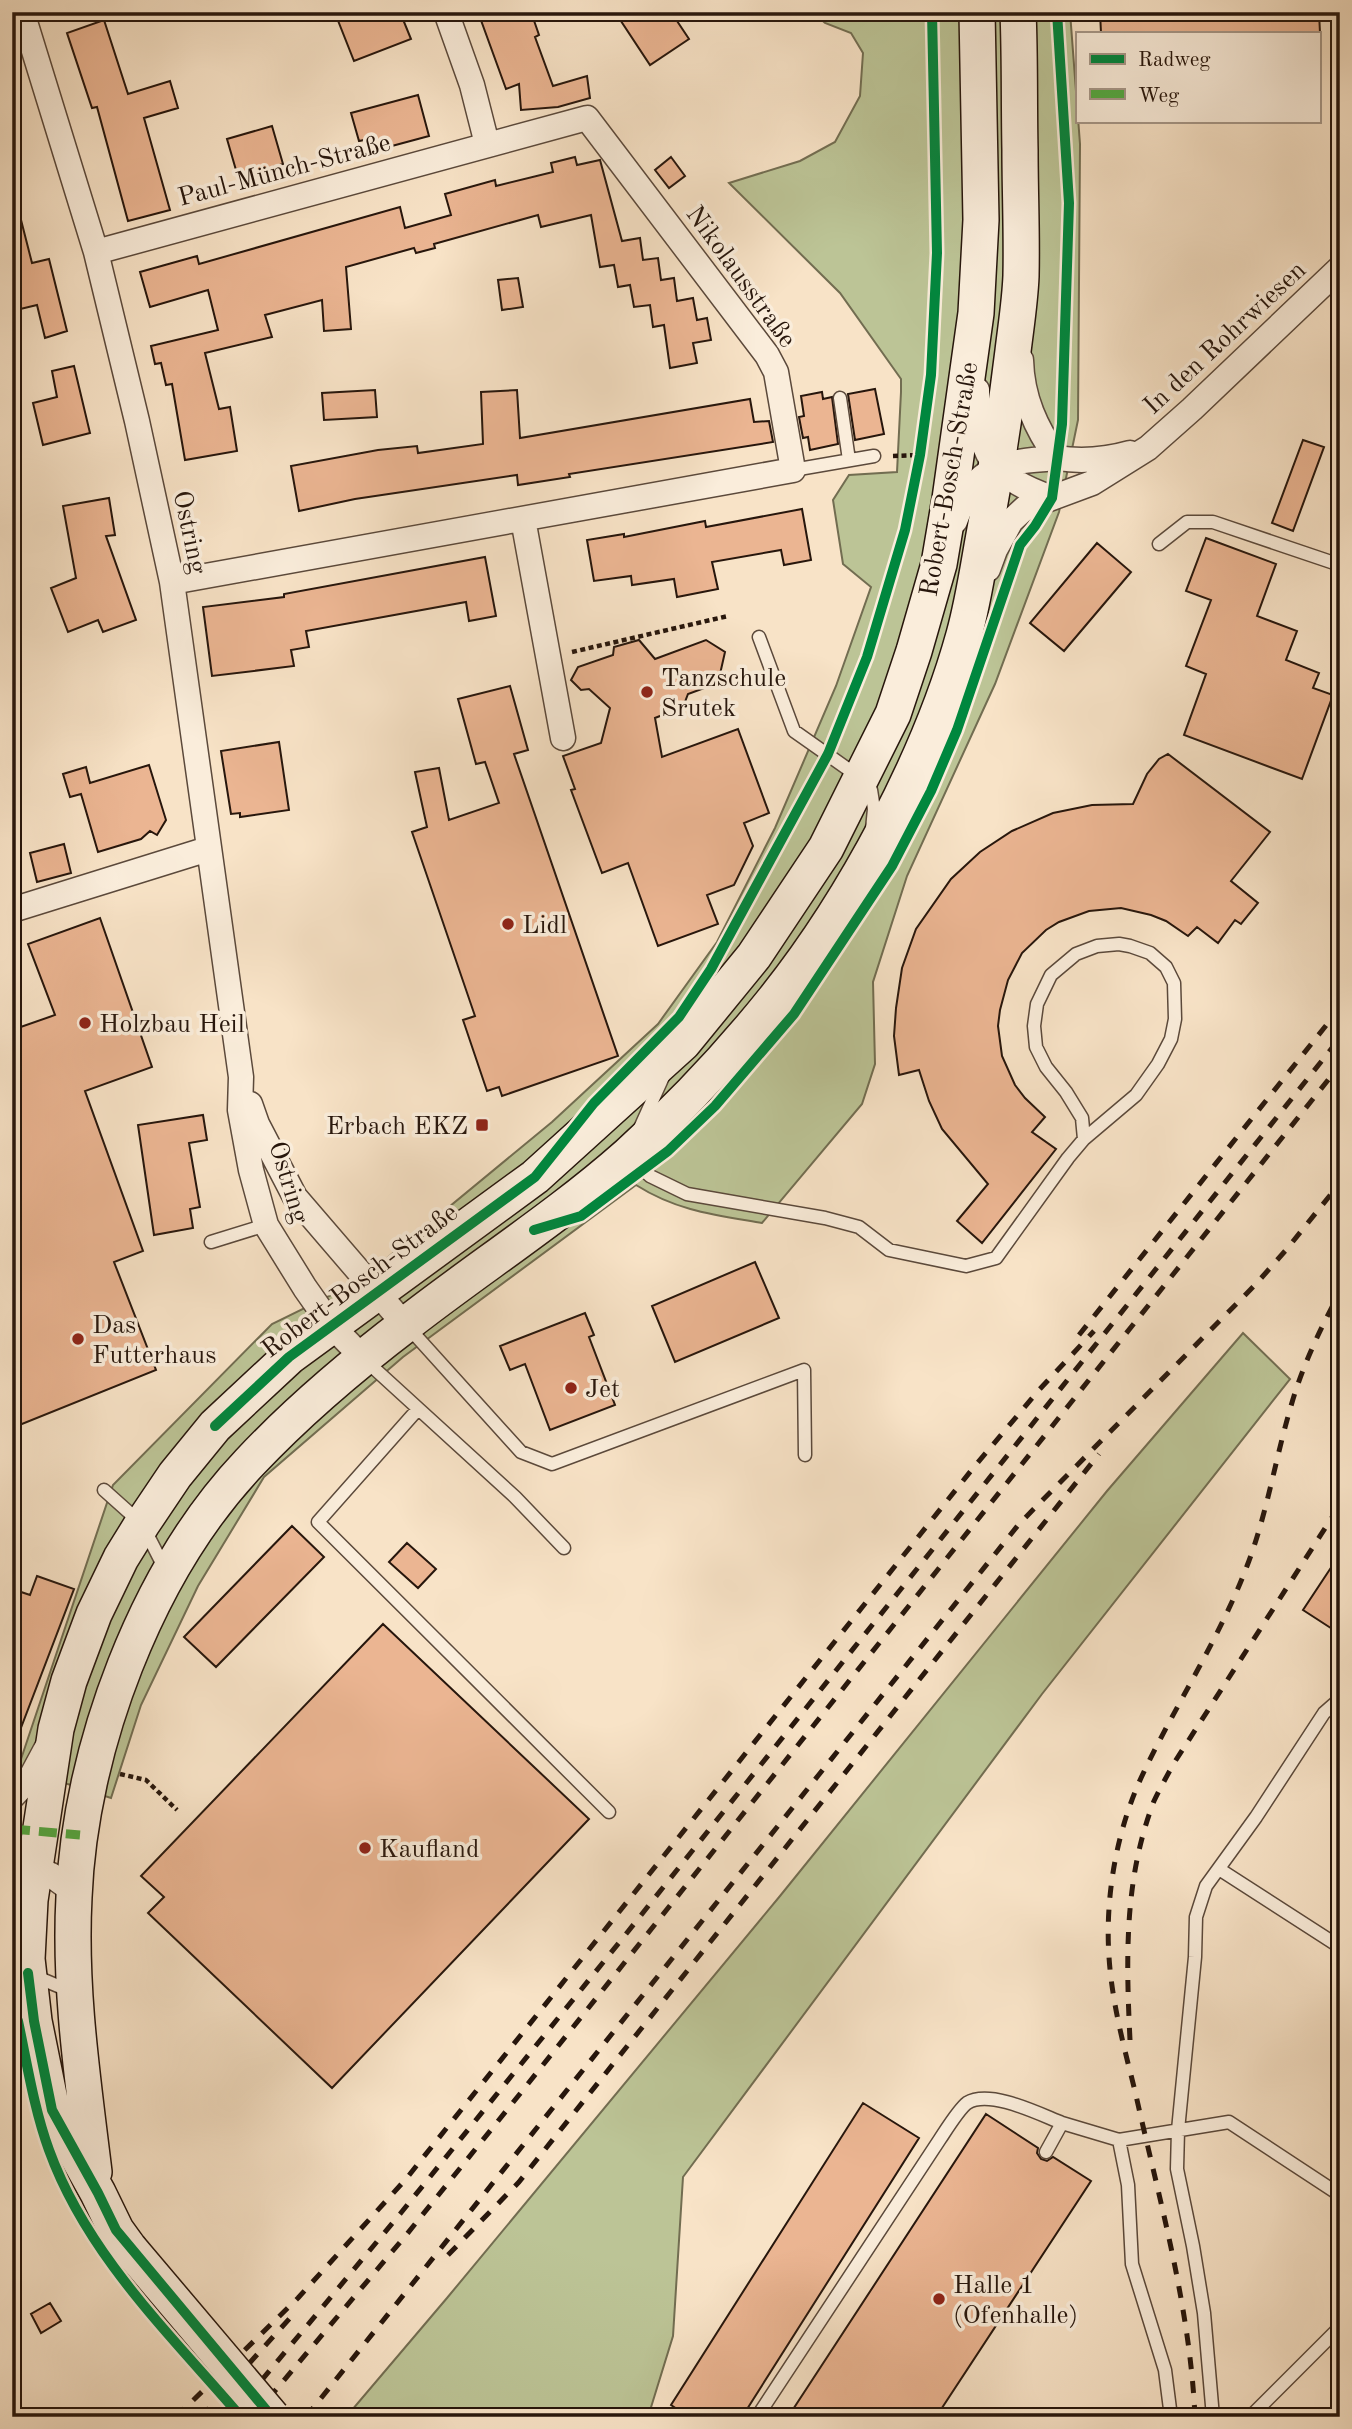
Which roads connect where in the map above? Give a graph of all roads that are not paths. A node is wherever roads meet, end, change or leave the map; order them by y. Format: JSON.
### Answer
{"nodes":[{"id":1,"x":22,"y":12,"type":"edge"},
{"id":2,"x":446,"y":12,"type":"edge"},
{"id":3,"x":976,"y":12,"type":"edge"},
{"id":4,"x":1018,"y":12,"type":"edge"},
{"id":5,"x":587,"y":118,"type":"joint"},
{"id":6,"x":487,"y":144,"type":"junction"},
{"id":7,"x":96,"y":251,"type":"junction"},
{"id":8,"x":1340,"y":268,"type":"edge"},
{"id":9,"x":1019,"y":298,"type":"junction"},
{"id":10,"x":976,"y":313,"type":"junction"},
{"id":11,"x":840,"y":398,"type":"dead end"},
{"id":12,"x":1148,"y":448,"type":"junction"},
{"id":13,"x":874,"y":456,"type":"road end"},
{"id":14,"x":1058,"y":458,"type":"junction"},
{"id":15,"x":849,"y":460,"type":"junction"},
{"id":16,"x":997,"y":467,"type":"junction"},
{"id":17,"x":793,"y":470,"type":"junction"},
{"id":18,"x":1052,"y":498,"type":"junction"},
{"id":19,"x":523,"y":519,"type":"junction"},
{"id":20,"x":1159,"y":544,"type":"dead end"},
{"id":21,"x":939,"y":564,"type":"junction"},
{"id":22,"x":1340,"y":565,"type":"edge"},
{"id":23,"x":172,"y":582,"type":"junction"},
{"id":24,"x":965,"y":632,"type":"junction"},
{"id":25,"x":759,"y":637,"type":"dead end"},
{"id":26,"x":563,"y":738,"type":"dead end"},
{"id":27,"x":862,"y":779,"type":"junction"},
{"id":28,"x":208,"y":849,"type":"junction"},
{"id":29,"x":870,"y":856,"type":"junction"},
{"id":30,"x":12,"y":910,"type":"edge"},
{"id":31,"x":682,"y":1043,"type":"junction"},
{"id":32,"x":241,"y":1077,"type":"junction"},
{"id":33,"x":1084,"y":1139,"type":"junction"},
{"id":34,"x":627,"y":1156,"type":"junction"},
{"id":35,"x":266,"y":1225,"type":"junction"},
{"id":36,"x":211,"y":1242,"type":"dead end"},
{"id":37,"x":376,"y":1293,"type":"junction"},
{"id":38,"x":331,"y":1325,"type":"junction"},
{"id":39,"x":405,"y":1325,"type":"junction"},
{"id":40,"x":364,"y":1360,"type":"junction"},
{"id":41,"x":418,"y":1409,"type":"junction"},
{"id":42,"x":804,"y":1455,"type":"dead end"},
{"id":43,"x":104,"y":1490,"type":"dead end"},
{"id":44,"x":142,"y":1524,"type":"junction"},
{"id":45,"x":564,"y":1548,"type":"dead end"},
{"id":46,"x":168,"y":1576,"type":"junction"},
{"id":47,"x":1340,"y":1699,"type":"edge"},
{"id":48,"x":55,"y":1730,"type":"junction"},
{"id":49,"x":12,"y":1797,"type":"edge"},
{"id":50,"x":610,"y":1812,"type":"dead end"},
{"id":51,"x":23,"y":1862,"type":"edge"},
{"id":52,"x":1219,"y":1869,"type":"junction"},
{"id":53,"x":74,"y":1892,"type":"junction"},
{"id":54,"x":21,"y":1899,"type":"edge"},
{"id":55,"x":1340,"y":1947,"type":"edge"},
{"id":56,"x":20,"y":1970,"type":"edge"},
{"id":57,"x":74,"y":1993,"type":"junction"},
{"id":58,"x":1062,"y":2123,"type":"junction"},
{"id":59,"x":1178,"y":2130,"type":"junction"},
{"id":60,"x":1119,"y":2140,"type":"junction"},
{"id":61,"x":1046,"y":2152,"type":"dead end"},
{"id":62,"x":98,"y":2193,"type":"junction"},
{"id":63,"x":1340,"y":2195,"type":"edge"},
{"id":64,"x":1340,"y":2327,"type":"edge"},
{"id":65,"x":272,"y":2417,"type":"edge"},
{"id":66,"x":757,"y":2417,"type":"edge"},
{"id":67,"x":1171,"y":2417,"type":"edge"},
{"id":68,"x":1213,"y":2417,"type":"edge"},
{"id":69,"x":1250,"y":2417,"type":"edge"}],
"edges":[{"from":1,"to":7,"type":"street","name":"Ostring"},
{"from":2,"to":6,"type":"street"},
{"from":3,"to":10,"type":"main road","name":"Robert-Bosch-Straße"},
{"from":4,"to":9,"type":"main road","name":"Robert-Bosch-Straße"},
{"from":5,"to":6,"type":"street","name":"Paul-Münch-Straße"},
{"from":5,"to":17,"type":"street","name":"Nikolausstraße"},
{"from":6,"to":7,"type":"street","name":"Paul-Münch-Straße"},
{"from":7,"to":23,"type":"street","name":"Ostring"},
{"from":8,"to":12,"type":"street","name":"In den Rohrwiesen"},
{"from":9,"to":14,"type":"street"},
{"from":9,"to":16,"type":"main road","name":"Robert-Bosch-Straße"},
{"from":10,"to":16,"type":"street"},
{"from":10,"to":21,"type":"main road","name":"Robert-Bosch-Straße"},
{"from":11,"to":15,"type":"lane"},
{"from":12,"to":14,"type":"street","name":"In den Rohrwiesen"},
{"from":12,"to":18,"type":"street","name":"In den Rohrwiesen"},
{"from":13,"to":15,"type":"lane"},
{"from":14,"to":16,"type":"street","name":"In den Rohrwiesen"},
{"from":15,"to":17,"type":"lane"},
{"from":16,"to":18,"type":"street"},
{"from":16,"to":21,"type":"street","name":"In den Rohrwiesen"},
{"from":16,"to":24,"type":"main road","name":"Robert-Bosch-Straße"},
{"from":17,"to":19,"type":"street"},
{"from":18,"to":24,"type":"street","name":"In den Rohrwiesen"},
{"from":19,"to":23,"type":"street"},
{"from":19,"to":26,"type":"street"},
{"from":20,"to":22,"type":"lane"},
{"from":21,"to":27,"type":"main road","name":"Robert-Bosch-Straße"},
{"from":23,"to":28,"type":"street","name":"Ostring"},
{"from":24,"to":29,"type":"main road","name":"Robert-Bosch-Straße"},
{"from":25,"to":27,"type":"lane"},
{"from":27,"to":29,"type":"lane"},
{"from":27,"to":31,"type":"main road","name":"Robert-Bosch-Straße"},
{"from":28,"to":30,"type":"street"},
{"from":28,"to":32,"type":"street","name":"Ostring"},
{"from":29,"to":34,"type":"main road","name":"Robert-Bosch-Straße"},
{"from":31,"to":34,"type":"lane"},
{"from":31,"to":37,"type":"main road","name":"Robert-Bosch-Straße"},
{"from":32,"to":35,"type":"street","name":"Ostring"},
{"from":32,"to":37,"type":"street","name":"Ostring"},
{"from":33,"to":33,"type":"lane"},
{"from":33,"to":34,"type":"lane"},
{"from":34,"to":39,"type":"main road","name":"Robert-Bosch-Straße"},
{"from":35,"to":36,"type":"lane"},
{"from":35,"to":38,"type":"street","name":"Ostring"},
{"from":37,"to":38,"type":"main road","name":"Robert-Bosch-Straße"},
{"from":37,"to":39,"type":"street","name":"Ostring"},
{"from":38,"to":40,"type":"street","name":"Ostring"},
{"from":38,"to":44,"type":"main road","name":"Robert-Bosch-Straße"},
{"from":39,"to":40,"type":"main road","name":"Robert-Bosch-Straße"},
{"from":39,"to":42,"type":"lane"},
{"from":40,"to":41,"type":"lane"},
{"from":40,"to":46,"type":"main road","name":"Robert-Bosch-Straße"},
{"from":41,"to":45,"type":"lane"},
{"from":41,"to":50,"type":"lane"},
{"from":43,"to":44,"type":"lane"},
{"from":44,"to":46,"type":"lane"},
{"from":44,"to":48,"type":"main road","name":"Robert-Bosch-Straße"},
{"from":46,"to":53,"type":"main road","name":"Robert-Bosch-Straße"},
{"from":47,"to":52,"type":"lane"},
{"from":48,"to":49,"type":"street"},
{"from":48,"to":51,"type":"main road","name":"Robert-Bosch-Straße"},
{"from":51,"to":53,"type":"street"},
{"from":51,"to":54,"type":"main road","name":"Robert-Bosch-Straße"},
{"from":52,"to":55,"type":"lane"},
{"from":52,"to":59,"type":"lane"},
{"from":53,"to":54,"type":"street"},
{"from":53,"to":57,"type":"main road","name":"Robert-Bosch-Straße"},
{"from":54,"to":56,"type":"main road","name":"Robert-Bosch-Straße"},
{"from":56,"to":57,"type":"lane"},
{"from":56,"to":62,"type":"main road","name":"Robert-Bosch-Straße"},
{"from":57,"to":62,"type":"main road","name":"Robert-Bosch-Straße"},
{"from":58,"to":60,"type":"lane"},
{"from":58,"to":61,"type":"lane"},
{"from":58,"to":66,"type":"lane"},
{"from":59,"to":60,"type":"lane"},
{"from":59,"to":63,"type":"lane"},
{"from":59,"to":68,"type":"lane"},
{"from":60,"to":67,"type":"lane"},
{"from":62,"to":65,"type":"main road","name":"Robert-Bosch-Straße","bridge":true},
{"from":64,"to":69,"type":"lane"}]}
